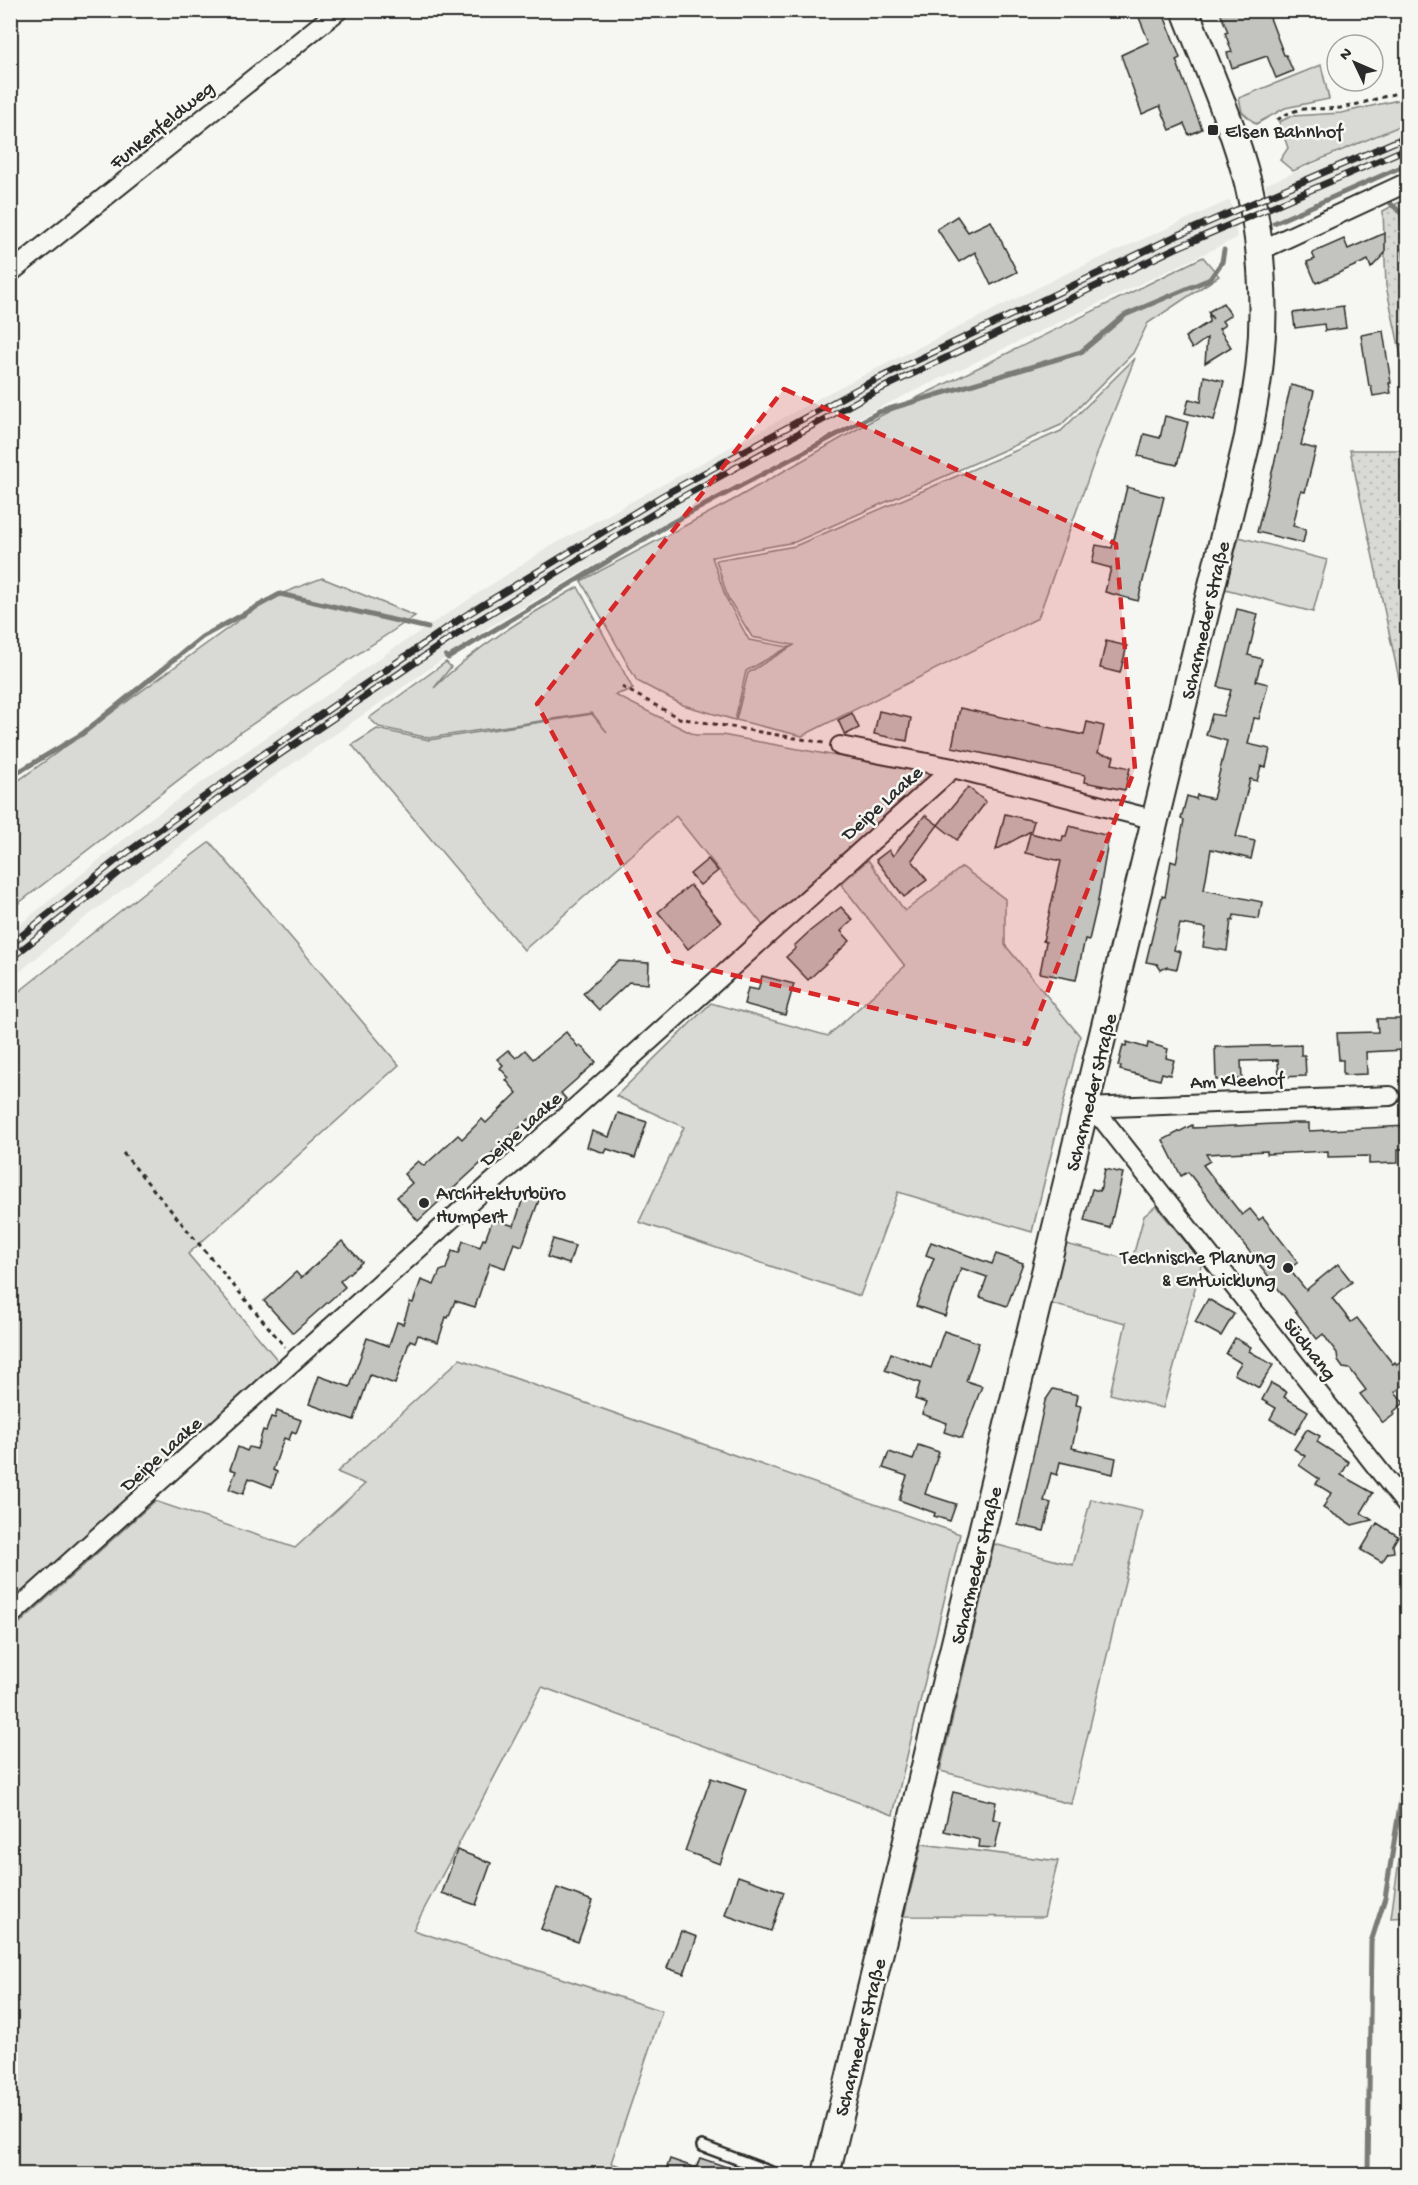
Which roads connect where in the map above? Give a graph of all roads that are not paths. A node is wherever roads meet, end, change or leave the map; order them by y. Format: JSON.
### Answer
{"nodes":[{"id":1,"x":339,"y":10,"type":"edge"},
{"id":2,"x":1185,"y":10,"type":"edge"},
{"id":3,"x":1407,"y":182,"type":"edge"},
{"id":4,"x":1259,"y":250,"type":"junction"},
{"id":5,"x":10,"y":273,"type":"edge"},
{"id":6,"x":840,"y":746,"type":"road end"},
{"id":7,"x":953,"y":768,"type":"junction"},
{"id":8,"x":1156,"y":820,"type":"junction"},
{"id":9,"x":1390,"y":1096,"type":"dead end"},
{"id":10,"x":1086,"y":1108,"type":"junction"},
{"id":11,"x":1407,"y":1508,"type":"edge"},
{"id":12,"x":10,"y":1616,"type":"edge"},
{"id":13,"x":702,"y":2146,"type":"dead end"},
{"id":14,"x":777,"y":2175,"type":"edge"},
{"id":15,"x":826,"y":2175,"type":"edge"}],
"edges":[{"from":1,"to":5,"type":"street","name":"Funkenfeldweg"},
{"from":2,"to":4,"type":"street","name":"Scharmeder Straße"},
{"from":3,"to":4,"type":"street"},
{"from":4,"to":8,"type":"street","name":"Scharmeder Straße"},
{"from":6,"to":7,"type":"street","name":"Deipe Laake"},
{"from":7,"to":8,"type":"street","name":"Deipe Laake"},
{"from":7,"to":12,"type":"street","name":"Deipe Laake"},
{"from":8,"to":10,"type":"street","name":"Scharmeder Straße"},
{"from":9,"to":10,"type":"street","name":"Am Kleehof"},
{"from":10,"to":11,"type":"street","name":"Südhang"},
{"from":10,"to":15,"type":"street","name":"Scharmeder Straße"},
{"from":13,"to":14,"type":"lane"}]}
